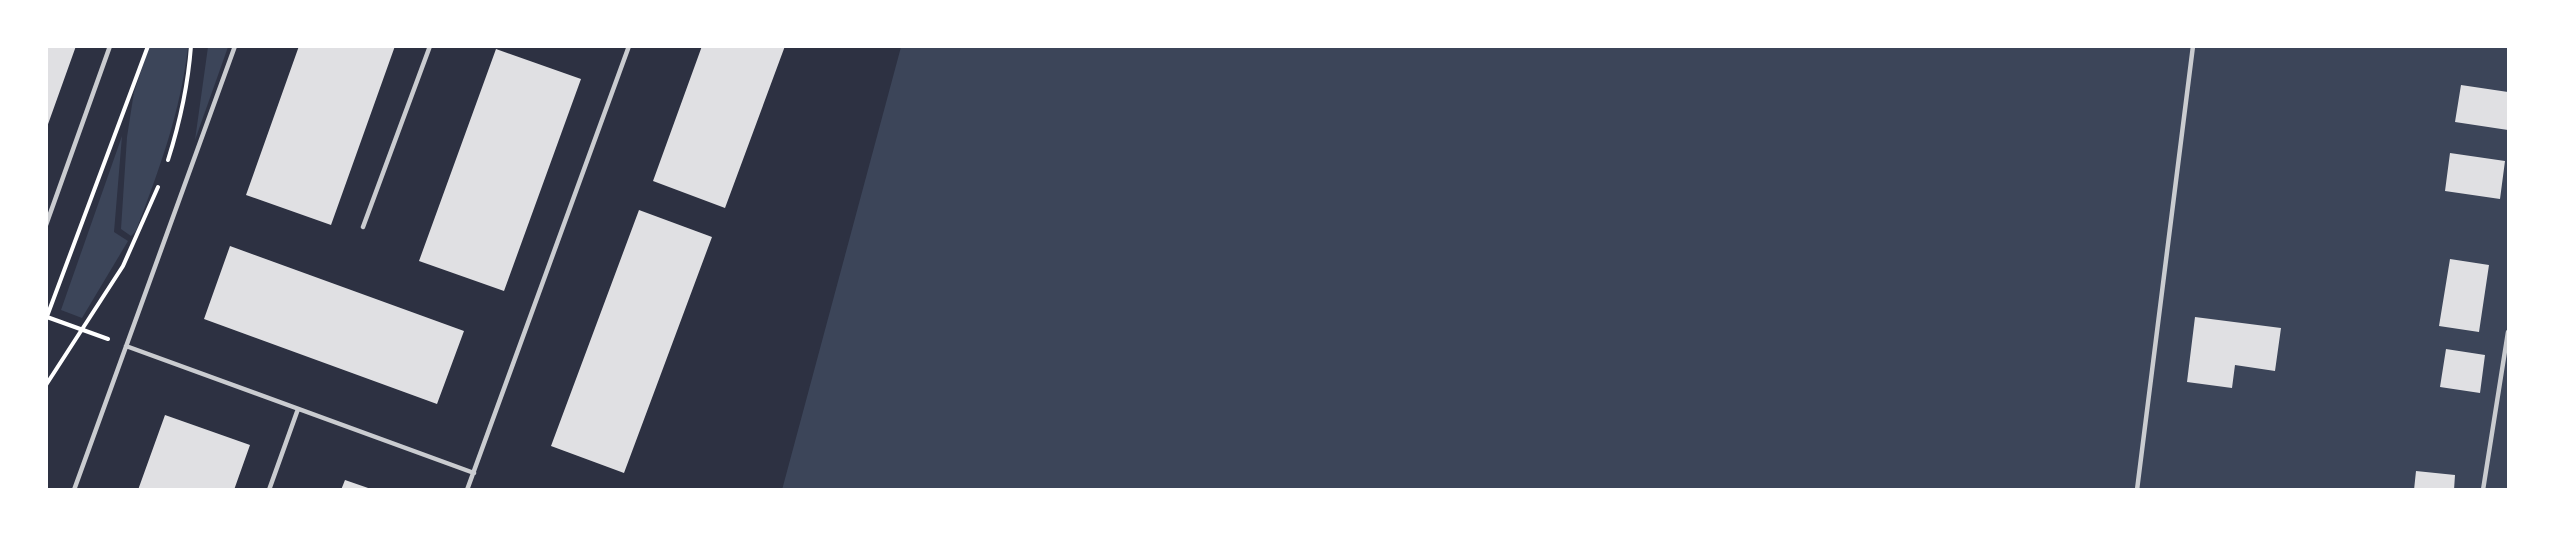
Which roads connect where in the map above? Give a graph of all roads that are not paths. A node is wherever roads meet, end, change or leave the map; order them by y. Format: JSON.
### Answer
{"nodes":[{"id":1,"x":111,"y":46,"type":"edge"},
{"id":2,"x":235,"y":46,"type":"edge"},
{"id":3,"x":430,"y":46,"type":"edge"},
{"id":4,"x":629,"y":46,"type":"edge"},
{"id":5,"x":2193,"y":46,"type":"edge"},
{"id":6,"x":46,"y":225,"type":"edge"},
{"id":7,"x":363,"y":227,"type":"dead end"},
{"id":8,"x":2508,"y":332,"type":"edge"},
{"id":9,"x":126,"y":346,"type":"junction"},
{"id":10,"x":298,"y":409,"type":"junction"},
{"id":11,"x":474,"y":472,"type":"junction"},
{"id":12,"x":74,"y":489,"type":"edge"},
{"id":13,"x":269,"y":489,"type":"edge"},
{"id":14,"x":467,"y":489,"type":"edge"},
{"id":15,"x":2137,"y":489,"type":"edge"},
{"id":16,"x":2483,"y":489,"type":"edge"}],
"edges":[{"from":1,"to":6,"type":"lane"},
{"from":2,"to":9,"type":"lane"},
{"from":3,"to":7,"type":"lane"},
{"from":4,"to":11,"type":"lane"},
{"from":5,"to":15,"type":"lane"},
{"from":8,"to":16,"type":"lane"},
{"from":9,"to":10,"type":"lane"},
{"from":9,"to":12,"type":"lane"},
{"from":10,"to":11,"type":"lane"},
{"from":10,"to":13,"type":"lane"},
{"from":11,"to":14,"type":"lane"}]}
